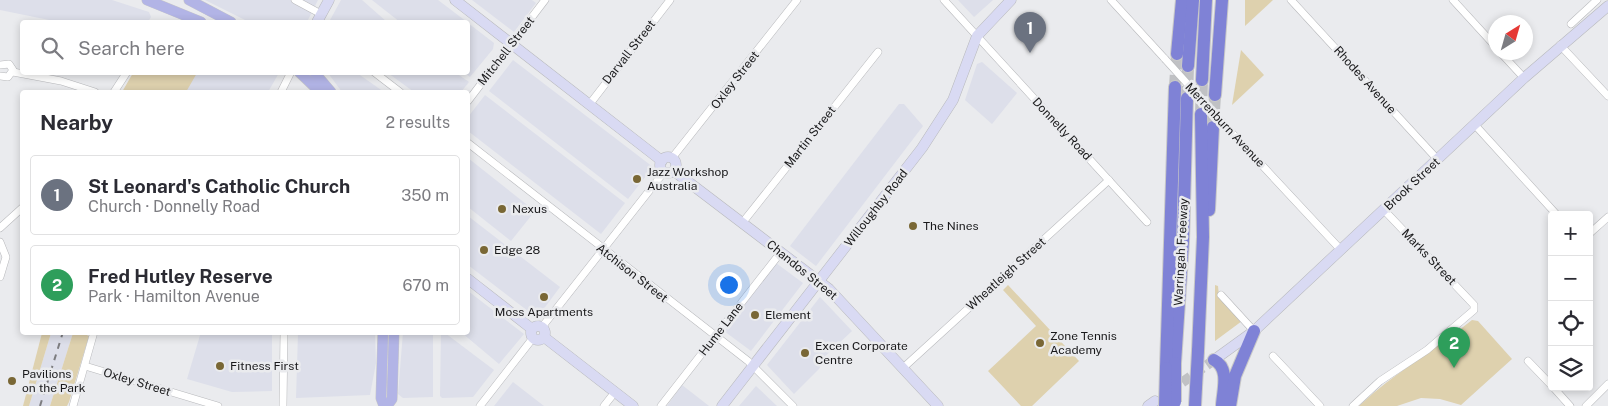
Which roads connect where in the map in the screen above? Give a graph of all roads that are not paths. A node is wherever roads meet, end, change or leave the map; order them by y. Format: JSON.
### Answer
{"nodes":[{"id":1,"x":147,"y":0,"type":"edge"},
{"id":2,"x":189,"y":0,"type":"edge"},
{"id":3,"x":296,"y":0,"type":"edge"},
{"id":4,"x":329,"y":0,"type":"edge"},
{"id":5,"x":455,"y":0,"type":"edge"},
{"id":6,"x":545,"y":0,"type":"edge"},
{"id":7,"x":670,"y":0,"type":"edge"},
{"id":8,"x":797,"y":0,"type":"edge"},
{"id":9,"x":944,"y":0,"type":"edge"},
{"id":10,"x":1011,"y":0,"type":"edge"},
{"id":11,"x":1111,"y":0,"type":"edge"},
{"id":12,"x":1182,"y":0,"type":"edge"},
{"id":13,"x":1194,"y":0,"type":"edge"},
{"id":14,"x":1206,"y":0,"type":"edge"},
{"id":15,"x":1222,"y":0,"type":"edge"},
{"id":16,"x":1291,"y":0,"type":"edge"},
{"id":17,"x":1453,"y":0,"type":"edge"},
{"id":18,"x":1597,"y":0,"type":"edge"},
{"id":19,"x":1608,"y":6,"type":"edge"},
{"id":20,"x":1589,"y":7,"type":"junction"},
{"id":21,"x":1596,"y":16,"type":"junction"},
{"id":22,"x":319,"y":18,"type":"edge"},
{"id":23,"x":196,"y":20,"type":"edge"},
{"id":24,"x":227,"y":20,"type":"edge"},
{"id":25,"x":1571,"y":24,"type":"dead end"},
{"id":26,"x":977,"y":36,"type":"junction"},
{"id":27,"x":1488,"y":38,"type":"edge"},
{"id":28,"x":511,"y":44,"type":"junction"},
{"id":29,"x":1560,"y":45,"type":"junction"},
{"id":30,"x":878,"y":52,"type":"dead end"},
{"id":31,"x":1171,"y":56,"type":"junction"},
{"id":32,"x":1507,"y":60,"type":"edge"},
{"id":33,"x":0,"y":65,"type":"edge"},
{"id":34,"x":1188,"y":66,"type":"tunnel mouth"},
{"id":35,"x":13,"y":72,"type":"junction"},
{"id":36,"x":20,"y":73,"type":"edge"},
{"id":37,"x":29,"y":75,"type":"edge"},
{"id":38,"x":125,"y":75,"type":"edge"},
{"id":39,"x":289,"y":75,"type":"edge"},
{"id":40,"x":302,"y":75,"type":"edge"},
{"id":41,"x":317,"y":75,"type":"edge"},
{"id":42,"x":378,"y":75,"type":"edge"},
{"id":43,"x":0,"y":77,"type":"edge"},
{"id":44,"x":1524,"y":78,"type":"junction"},
{"id":45,"x":1202,"y":80,"type":"tunnel mouth"},
{"id":46,"x":1175,"y":87,"type":"tunnel mouth"},
{"id":47,"x":89,"y":90,"type":"edge"},
{"id":48,"x":115,"y":90,"type":"edge"},
{"id":49,"x":281,"y":90,"type":"edge"},
{"id":50,"x":318,"y":90,"type":"edge"},
{"id":51,"x":329,"y":90,"type":"edge"},
{"id":52,"x":397,"y":90,"type":"edge"},
{"id":53,"x":1214,"y":95,"type":"tunnel mouth"},
{"id":54,"x":1608,"y":96,"type":"edge"},
{"id":55,"x":470,"y":98,"type":"edge"},
{"id":56,"x":1187,"y":98,"type":"tunnel mouth"},
{"id":57,"x":589,"y":105,"type":"junction"},
{"id":58,"x":1201,"y":114,"type":"tunnel mouth"},
{"id":59,"x":1475,"y":125,"type":"junction"},
{"id":60,"x":1213,"y":127,"type":"tunnel mouth"},
{"id":61,"x":470,"y":145,"type":"edge"},
{"id":62,"x":672,"y":158,"type":"joint"},
{"id":63,"x":1438,"y":160,"type":"junction"},
{"id":64,"x":667,"y":168,"type":"junction"},
{"id":65,"x":1109,"y":180,"type":"junction"},
{"id":66,"x":20,"y":210,"type":"edge"},
{"id":67,"x":1384,"y":210,"type":"junction"},
{"id":68,"x":1553,"y":211,"type":"edge"},
{"id":69,"x":1608,"y":217,"type":"edge"},
{"id":70,"x":743,"y":222,"type":"junction"},
{"id":71,"x":1147,"y":222,"type":"dead end"},
{"id":72,"x":0,"y":228,"type":"edge"},
{"id":73,"x":1593,"y":230,"type":"edge"},
{"id":74,"x":1203,"y":237,"type":"junction"},
{"id":75,"x":0,"y":242,"type":"edge"},
{"id":76,"x":603,"y":250,"type":"junction"},
{"id":77,"x":1341,"y":250,"type":"junction"},
{"id":78,"x":781,"y":252,"type":"junction"},
{"id":79,"x":0,"y":277,"type":"edge"},
{"id":80,"x":470,"y":281,"type":"edge"},
{"id":81,"x":819,"y":281,"type":"junction"},
{"id":82,"x":1221,"y":295,"type":"dead end"},
{"id":83,"x":1254,"y":331,"type":"junction"},
{"id":84,"x":538,"y":333,"type":"junction"},
{"id":85,"x":93,"y":335,"type":"edge"},
{"id":86,"x":284,"y":335,"type":"edge"},
{"id":87,"x":383,"y":335,"type":"edge"},
{"id":88,"x":394,"y":335,"type":"edge"},
{"id":89,"x":714,"y":337,"type":"junction"},
{"id":90,"x":1273,"y":356,"type":"dead end"},
{"id":91,"x":1214,"y":360,"type":"joint"},
{"id":92,"x":1528,"y":361,"type":"dead end"},
{"id":93,"x":753,"y":365,"type":"junction"},
{"id":94,"x":1170,"y":365,"type":"junction"},
{"id":95,"x":85,"y":366,"type":"junction"},
{"id":96,"x":903,"y":368,"type":"junction"},
{"id":97,"x":1548,"y":383,"type":"edge"},
{"id":98,"x":1608,"y":384,"type":"edge"},
{"id":99,"x":1556,"y":391,"type":"edge"},
{"id":100,"x":615,"y":392,"type":"junction"},
{"id":101,"x":1164,"y":404,"type":"edge"},
{"id":102,"x":73,"y":406,"type":"edge"},
{"id":103,"x":218,"y":406,"type":"edge"},
{"id":104,"x":283,"y":406,"type":"edge"},
{"id":105,"x":386,"y":406,"type":"edge"},
{"id":106,"x":480,"y":406,"type":"edge"},
{"id":107,"x":604,"y":406,"type":"edge"},
{"id":108,"x":633,"y":406,"type":"edge"},
{"id":109,"x":662,"y":406,"type":"edge"},
{"id":110,"x":722,"y":406,"type":"edge"},
{"id":111,"x":793,"y":406,"type":"edge"},
{"id":112,"x":938,"y":406,"type":"edge"},
{"id":113,"x":1195,"y":406,"type":"edge"},
{"id":114,"x":1222,"y":406,"type":"edge"},
{"id":115,"x":1230,"y":406,"type":"edge"},
{"id":116,"x":1320,"y":406,"type":"edge"},
{"id":117,"x":1353,"y":406,"type":"edge"},
{"id":118,"x":1570,"y":406,"type":"edge"},
{"id":119,"x":1586,"y":406,"type":"edge"}],
"edges":[{"from":1,"to":23,"type":"main road"},
{"from":2,"to":24,"type":"main road"},
{"from":3,"to":22,"type":"street"},
{"from":4,"to":22,"type":"main road"},
{"from":5,"to":28,"type":"main road","name":"Chandos Street"},
{"from":6,"to":28,"type":"street","name":"Mitchell Street"},
{"from":7,"to":57,"type":"street","name":"Darvall Street"},
{"from":8,"to":62,"type":"street","name":"Oxley Street"},
{"from":9,"to":26,"type":"street","name":"Donnelly Road"},
{"from":10,"to":26,"type":"main road","name":"Willoughby Road"},
{"from":11,"to":31,"type":"street","name":"Merrenburn Avenue"},
{"from":12,"to":31,"type":"highway"},
{"from":13,"to":34,"type":"highway"},
{"from":14,"to":45,"type":"highway"},
{"from":15,"to":53,"type":"highway"},
{"from":16,"to":63,"type":"street","name":"Rhodes Avenue"},
{"from":17,"to":27,"type":"street"},
{"from":18,"to":20,"type":"street"},
{"from":19,"to":21,"type":"main road","name":"Brook Street"},
{"from":20,"to":21,"type":"street"},
{"from":20,"to":25,"type":"street"},
{"from":21,"to":29,"type":"main road","name":"Brook Street"},
{"from":26,"to":65,"type":"street","name":"Donnelly Road"},
{"from":26,"to":81,"type":"main road","name":"Willoughby Road"},
{"from":28,"to":55,"type":"street","name":"Mitchell Street"},
{"from":28,"to":57,"type":"main road","name":"Chandos Street"},
{"from":29,"to":44,"type":"main road","name":"Brook Street"},
{"from":29,"to":54,"type":"street"},
{"from":30,"to":70,"type":"street","name":"Martin Street"},
{"from":31,"to":77,"type":"street","name":"Merrenburn Avenue","bridge":true},
{"from":32,"to":44,"type":"street"},
{"from":33,"to":35,"type":"street"},
{"from":35,"to":36,"type":"street"},
{"from":35,"to":43,"type":"street"},
{"from":37,"to":47,"type":"street"},
{"from":38,"to":48,"type":"street"},
{"from":39,"to":49,"type":"street"},
{"from":40,"to":50,"type":"main road"},
{"from":41,"to":51,"type":"main road"},
{"from":42,"to":52,"type":"street"},
{"from":44,"to":59,"type":"main road","name":"Brook Street"},
{"from":46,"to":94,"type":"highway"},
{"from":56,"to":94,"type":"highway","name":"Warringah Freeway"},
{"from":57,"to":64,"type":"main road","name":"Chandos Street"},
{"from":58,"to":74,"type":"highway","name":"Warringah Freeway"},
{"from":59,"to":63,"type":"main road","name":"Brook Street"},
{"from":59,"to":68,"type":"street"},
{"from":60,"to":74,"type":"highway"},
{"from":61,"to":76,"type":"street","name":"Atchison Street"},
{"from":62,"to":64,"type":"main road"},
{"from":63,"to":67,"type":"main road","name":"Brook Street"},
{"from":64,"to":70,"type":"main road","name":"Chandos Street"},
{"from":64,"to":76,"type":"street"},
{"from":65,"to":71,"type":"street","name":"Donnelly Road"},
{"from":65,"to":96,"type":"street","name":"Wheatleigh Street"},
{"from":66,"to":72,"type":"street"},
{"from":67,"to":77,"type":"main road","name":"Brook Street"},
{"from":67,"to":117,"type":"street","name":"Marks Street"},
{"from":69,"to":73,"type":"street"},
{"from":70,"to":78,"type":"main road","name":"Chandos Street"},
{"from":74,"to":113,"type":"highway","name":"Warringah Freeway","bridge":true},
{"from":75,"to":79,"type":"street"},
{"from":76,"to":84,"type":"street"},
{"from":76,"to":89,"type":"street","name":"Atchison Street"},
{"from":77,"to":83,"type":"main road","name":"Brook Street"},
{"from":78,"to":81,"type":"main road","name":"Chandos Street"},
{"from":78,"to":89,"type":"street","name":"Hume Lane"},
{"from":80,"to":84,"type":"main road"},
{"from":81,"to":93,"type":"main road","name":"Willoughby Road"},
{"from":81,"to":96,"type":"main road","name":"Chandos Street"},
{"from":82,"to":83,"type":"street"},
{"from":83,"to":91,"type":"main road","name":"Brook Street"},
{"from":83,"to":115,"type":"highway"},
{"from":84,"to":100,"type":"main road"},
{"from":84,"to":106,"type":"street"},
{"from":85,"to":95,"type":"street"},
{"from":86,"to":104,"type":"street"},
{"from":87,"to":105,"type":"main road"},
{"from":88,"to":105,"type":"main road"},
{"from":89,"to":93,"type":"street","name":"Atchison Street"},
{"from":89,"to":109,"type":"street","name":"Hume Lane"},
{"from":90,"to":116,"type":"street"},
{"from":91,"to":114,"type":"highway"},
{"from":92,"to":97,"type":"street"},
{"from":93,"to":110,"type":"main road","name":"Willoughby Road"},
{"from":93,"to":111,"type":"street","name":"Atchison Street"},
{"from":94,"to":101,"type":"highway","name":"Warringah Freeway","bridge":true},
{"from":95,"to":102,"type":"street"},
{"from":95,"to":103,"type":"street","name":"Oxley Street"},
{"from":96,"to":112,"type":"main road","name":"Chandos Street"},
{"from":98,"to":119,"type":"street"},
{"from":99,"to":118,"type":"street"},
{"from":100,"to":107,"type":"street"},
{"from":100,"to":108,"type":"main road"}]}
